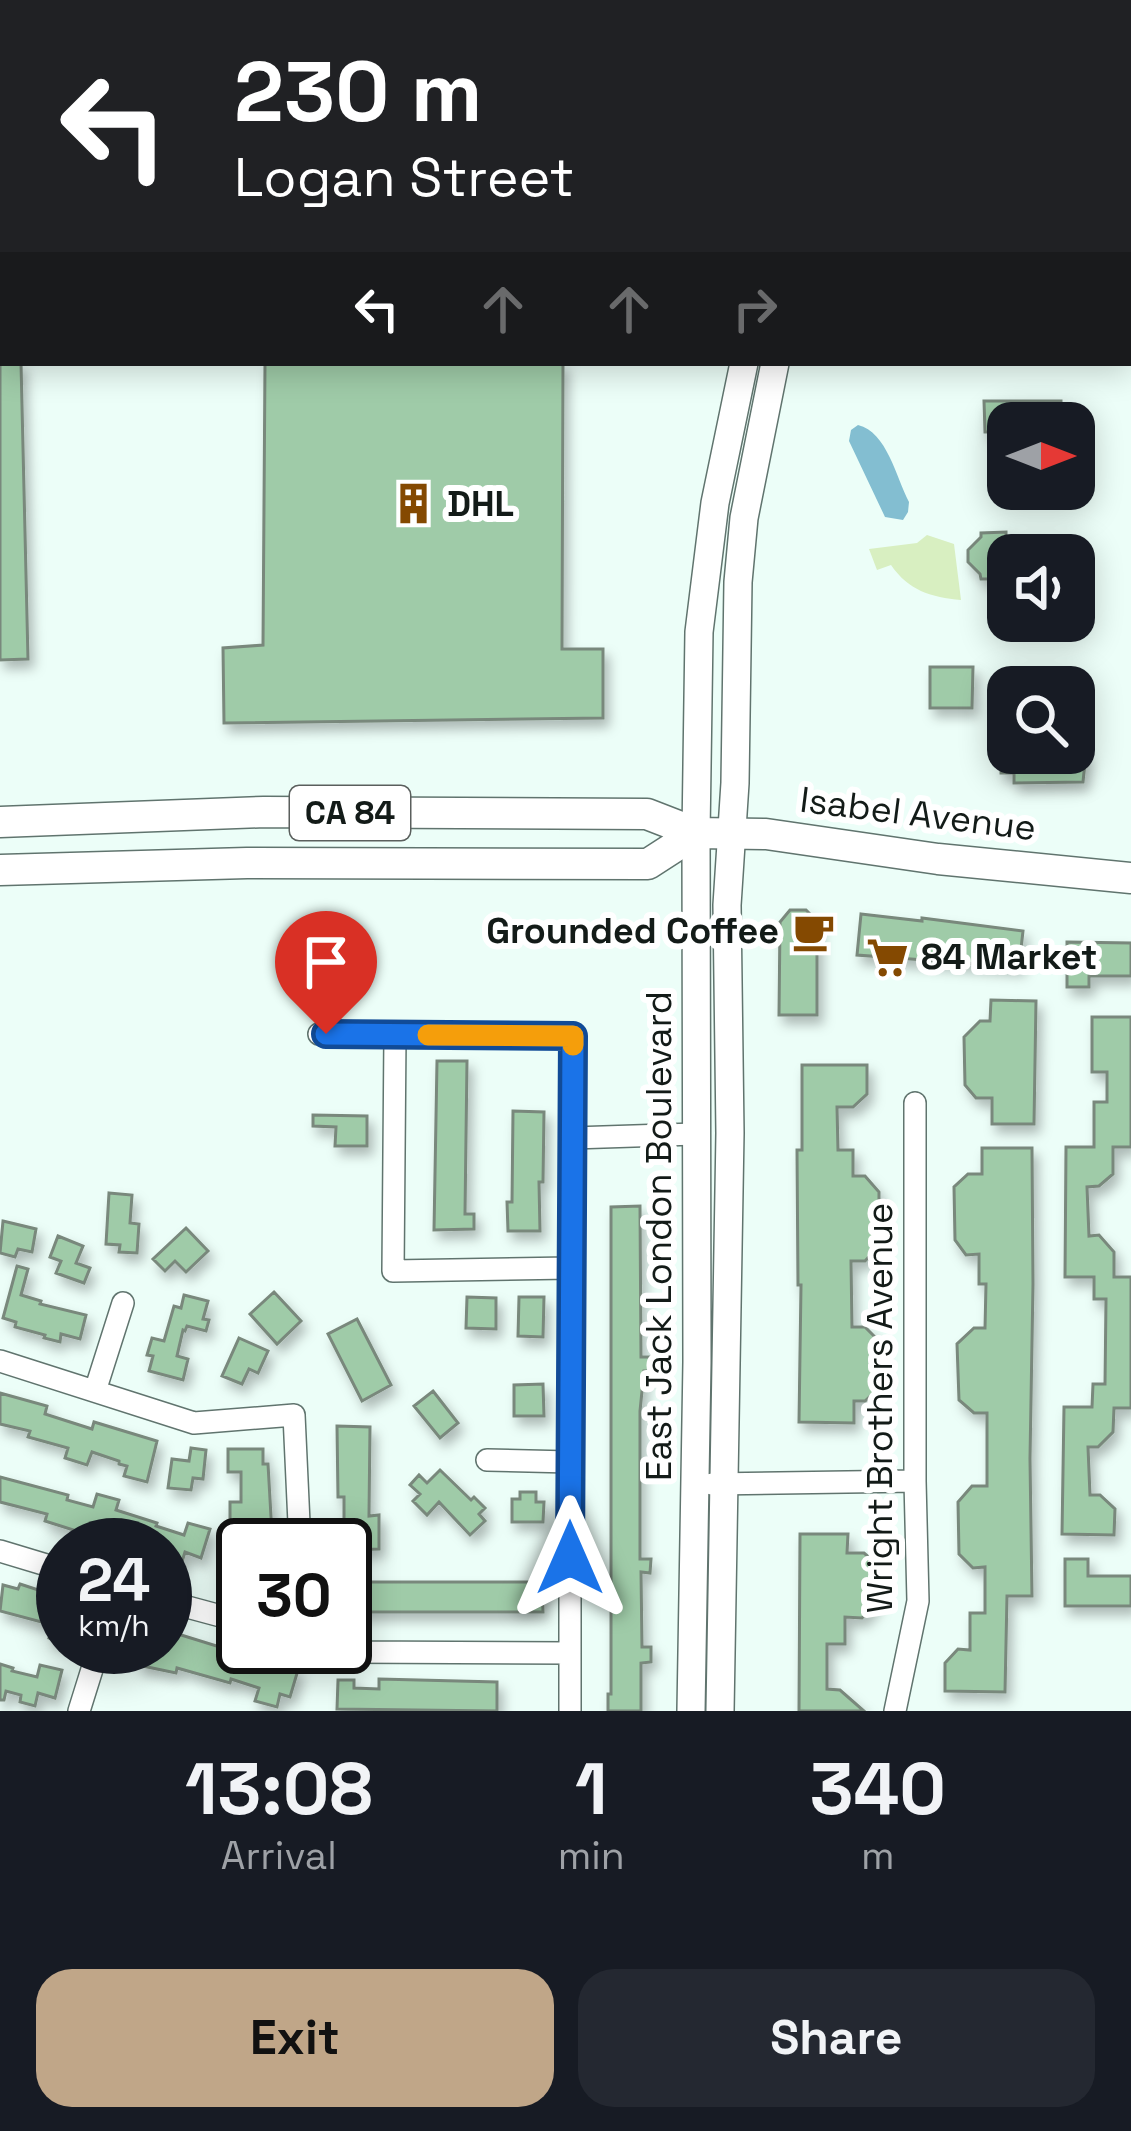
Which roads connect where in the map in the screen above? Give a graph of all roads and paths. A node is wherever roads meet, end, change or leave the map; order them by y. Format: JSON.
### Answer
{"nodes":[{"id":1,"x":743,"y":366,"type":"edge"},
{"id":2,"x":774,"y":366,"type":"edge"},
{"id":3,"x":0,"y":822,"type":"edge"},
{"id":4,"x":696,"y":833,"type":"junction"},
{"id":5,"x":731,"y":833,"type":"junction"},
{"id":6,"x":0,"y":871,"type":"edge"},
{"id":7,"x":1131,"y":878,"type":"edge"},
{"id":8,"x":319,"y":1034,"type":"dead end"},
{"id":9,"x":395,"y":1035,"type":"junction"},
{"id":10,"x":915,"y":1103,"type":"dead end"},
{"id":11,"x":695,"y":1134,"type":"junction"},
{"id":12,"x":573,"y":1138,"type":"junction"},
{"id":13,"x":570,"y":1268,"type":"junction"},
{"id":14,"x":124,"y":1303,"type":"dead end"},
{"id":15,"x":0,"y":1361,"type":"edge"},
{"id":16,"x":95,"y":1391,"type":"junction"},
{"id":17,"x":488,"y":1460,"type":"dead end"},
{"id":18,"x":570,"y":1462,"type":"junction"},
{"id":19,"x":915,"y":1480,"type":"junction"},
{"id":20,"x":709,"y":1484,"type":"junction"},
{"id":21,"x":299,"y":1518,"type":"edge"},
{"id":22,"x":0,"y":1550,"type":"edge"},
{"id":23,"x":36,"y":1561,"type":"edge"},
{"id":24,"x":372,"y":1652,"type":"edge"},
{"id":25,"x":570,"y":1653,"type":"junction"},
{"id":26,"x":90,"y":1674,"type":"edge"},
{"id":27,"x":79,"y":1711,"type":"edge"},
{"id":28,"x":570,"y":1711,"type":"edge"},
{"id":29,"x":691,"y":1711,"type":"edge"},
{"id":30,"x":720,"y":1711,"type":"edge"},
{"id":31,"x":895,"y":1711,"type":"edge"}],
"edges":[{"from":1,"to":4,"type":"main road","name":"East Jack London Boulevard"},
{"from":2,"to":5,"type":"main road","name":"East Jack London Boulevard"},
{"from":3,"to":4,"type":"highway","name":"Isabel Avenue","number":"CA 84"},
{"from":4,"to":5,"type":"highway","name":"Isabel Avenue","number":"CA 84"},
{"from":4,"to":6,"type":"highway","number":"CA 84"},
{"from":4,"to":11,"type":"main road","name":"East Jack London Boulevard"},
{"from":5,"to":7,"type":"highway","name":"Isabel Avenue","number":"CA 84"},
{"from":5,"to":20,"type":"main road","name":"East Jack London Boulevard"},
{"from":8,"to":9,"type":"street"},
{"from":9,"to":12,"type":"street"},
{"from":9,"to":13,"type":"street"},
{"from":10,"to":19,"type":"street","name":"Wright Brothers Avenue"},
{"from":11,"to":12,"type":"street"},
{"from":11,"to":20,"type":"main road","name":"East Jack London Boulevard"},
{"from":12,"to":13,"type":"street"},
{"from":13,"to":18,"type":"street"},
{"from":14,"to":16,"type":"street"},
{"from":15,"to":16,"type":"street"},
{"from":16,"to":21,"type":"street"},
{"from":17,"to":18,"type":"street"},
{"from":18,"to":25,"type":"street"},
{"from":19,"to":20,"type":"street"},
{"from":19,"to":31,"type":"street","name":"Wright Brothers Avenue"},
{"from":20,"to":29,"type":"main road","name":"East Jack London Boulevard"},
{"from":20,"to":30,"type":"main road","name":"East Jack London Boulevard"},
{"from":22,"to":23,"type":"street"},
{"from":24,"to":25,"type":"street"},
{"from":25,"to":28,"type":"street"},
{"from":26,"to":27,"type":"street"}]}
